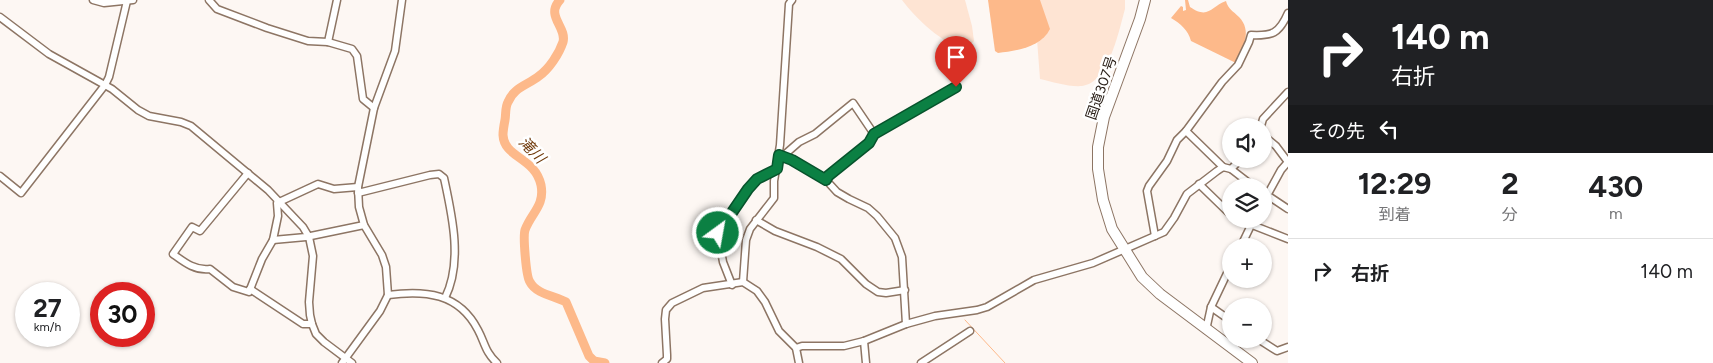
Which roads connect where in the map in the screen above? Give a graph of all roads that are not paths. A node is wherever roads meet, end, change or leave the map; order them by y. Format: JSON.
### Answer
{"nodes":[{"id":1,"x":93,"y":0,"type":"edge"},
{"id":2,"x":209,"y":0,"type":"edge"},
{"id":3,"x":337,"y":0,"type":"edge"},
{"id":4,"x":402,"y":0,"type":"edge"},
{"id":5,"x":792,"y":0,"type":"edge"},
{"id":6,"x":1145,"y":0,"type":"edge"},
{"id":7,"x":130,"y":1,"type":"edge"},
{"id":8,"x":1288,"y":13,"type":"edge"},
{"id":9,"x":0,"y":17,"type":"edge"},
{"id":10,"x":328,"y":42,"type":"junction"},
{"id":11,"x":105,"y":85,"type":"junction"},
{"id":12,"x":956,"y":87,"type":"dead end"},
{"id":13,"x":1288,"y":92,"type":"edge"},
{"id":14,"x":374,"y":108,"type":"junction"},
{"id":15,"x":1263,"y":118,"type":"edge"},
{"id":16,"x":1186,"y":131,"type":"junction"},
{"id":17,"x":874,"y":134,"type":"junction"},
{"id":18,"x":1272,"y":143,"type":"edge"},
{"id":19,"x":781,"y":156,"type":"junction"},
{"id":20,"x":1288,"y":162,"type":"edge"},
{"id":21,"x":1222,"y":166,"type":"edge"},
{"id":22,"x":1222,"y":168,"type":"edge"},
{"id":23,"x":1227,"y":168,"type":"edge"},
{"id":24,"x":777,"y":169,"type":"junction"},
{"id":25,"x":1231,"y":169,"type":"joint"},
{"id":26,"x":248,"y":173,"type":"junction"},
{"id":27,"x":0,"y":176,"type":"edge"},
{"id":28,"x":1243,"y":178,"type":"edge"},
{"id":29,"x":826,"y":180,"type":"junction"},
{"id":30,"x":1199,"y":184,"type":"junction"},
{"id":31,"x":1272,"y":185,"type":"edge"},
{"id":32,"x":358,"y":190,"type":"junction"},
{"id":33,"x":1272,"y":200,"type":"edge"},
{"id":34,"x":280,"y":202,"type":"junction"},
{"id":35,"x":1222,"y":206,"type":"edge"},
{"id":36,"x":1288,"y":208,"type":"edge"},
{"id":37,"x":756,"y":220,"type":"junction"},
{"id":38,"x":364,"y":225,"type":"junction"},
{"id":39,"x":1267,"y":228,"type":"edge"},
{"id":40,"x":1156,"y":236,"type":"junction"},
{"id":41,"x":309,"y":237,"type":"junction"},
{"id":42,"x":1288,"y":239,"type":"edge"},
{"id":43,"x":273,"y":240,"type":"junction"},
{"id":44,"x":1124,"y":249,"type":"junction"},
{"id":45,"x":743,"y":282,"type":"junction"},
{"id":46,"x":1222,"y":283,"type":"edge"},
{"id":47,"x":732,"y":285,"type":"junction"},
{"id":48,"x":250,"y":289,"type":"junction"},
{"id":49,"x":905,"y":290,"type":"junction"},
{"id":50,"x":388,"y":296,"type":"junction"},
{"id":51,"x":445,"y":298,"type":"junction"},
{"id":52,"x":1210,"y":307,"type":"junction"},
{"id":53,"x":1222,"y":315,"type":"edge"},
{"id":54,"x":312,"y":324,"type":"junction"},
{"id":55,"x":906,"y":324,"type":"junction"},
{"id":56,"x":1206,"y":330,"type":"junction"},
{"id":57,"x":970,"y":331,"type":"dead end"},
{"id":58,"x":864,"y":341,"type":"junction"},
{"id":59,"x":1288,"y":347,"type":"edge"},
{"id":60,"x":796,"y":348,"type":"junction"},
{"id":61,"x":1272,"y":348,"type":"edge"},
{"id":62,"x":344,"y":361,"type":"edge"},
{"id":63,"x":352,"y":363,"type":"edge"},
{"id":64,"x":497,"y":363,"type":"edge"},
{"id":65,"x":662,"y":363,"type":"edge"},
{"id":66,"x":799,"y":363,"type":"edge"},
{"id":67,"x":866,"y":363,"type":"edge"},
{"id":68,"x":921,"y":363,"type":"edge"},
{"id":69,"x":1252,"y":363,"type":"edge"}],
"edges":[{"from":1,"to":7,"type":"street"},
{"from":2,"to":10,"type":"street"},
{"from":3,"to":10,"type":"street"},
{"from":4,"to":14,"type":"street"},
{"from":5,"to":19,"type":"street"},
{"from":6,"to":44,"type":"highway","name":"国道307号"},
{"from":7,"to":11,"type":"street"},
{"from":8,"to":16,"type":"street"},
{"from":9,"to":11,"type":"street"},
{"from":10,"to":14,"type":"street"},
{"from":11,"to":26,"type":"street"},
{"from":11,"to":27,"type":"street"},
{"from":12,"to":17,"type":"street"},
{"from":13,"to":15,"type":"street"},
{"from":14,"to":32,"type":"street"},
{"from":16,"to":21,"type":"street"},
{"from":16,"to":40,"type":"street"},
{"from":17,"to":19,"type":"street"},
{"from":17,"to":29,"type":"street"},
{"from":18,"to":20,"type":"street"},
{"from":19,"to":24,"type":"street"},
{"from":19,"to":29,"type":"street"},
{"from":20,"to":31,"type":"street"},
{"from":22,"to":30,"type":"street"},
{"from":23,"to":25,"type":"street"},
{"from":24,"to":37,"type":"street"},
{"from":24,"to":47,"type":"street"},
{"from":25,"to":28,"type":"street"},
{"from":26,"to":34,"type":"street"},
{"from":26,"to":48,"type":"street"},
{"from":29,"to":49,"type":"street"},
{"from":30,"to":35,"type":"street"},
{"from":30,"to":40,"type":"street"},
{"from":32,"to":34,"type":"street"},
{"from":32,"to":38,"type":"street"},
{"from":32,"to":51,"type":"street"},
{"from":33,"to":36,"type":"street"},
{"from":34,"to":41,"type":"street"},
{"from":34,"to":43,"type":"street"},
{"from":37,"to":45,"type":"street"},
{"from":37,"to":49,"type":"street"},
{"from":38,"to":41,"type":"street"},
{"from":38,"to":50,"type":"street"},
{"from":39,"to":42,"type":"street"},
{"from":40,"to":44,"type":"street"},
{"from":41,"to":43,"type":"street"},
{"from":41,"to":54,"type":"street"},
{"from":43,"to":48,"type":"street"},
{"from":44,"to":55,"type":"street"},
{"from":44,"to":56,"type":"highway","name":"国道307号"},
{"from":45,"to":47,"type":"street"},
{"from":45,"to":60,"type":"street"},
{"from":46,"to":52,"type":"street"},
{"from":47,"to":65,"type":"street"},
{"from":48,"to":54,"type":"street"},
{"from":49,"to":55,"type":"street"},
{"from":50,"to":51,"type":"street"},
{"from":50,"to":62,"type":"street"},
{"from":51,"to":64,"type":"street"},
{"from":52,"to":53,"type":"street"},
{"from":52,"to":56,"type":"street"},
{"from":54,"to":62,"type":"street"},
{"from":55,"to":58,"type":"street"},
{"from":56,"to":69,"type":"highway","name":"国道307号"},
{"from":57,"to":68,"type":"street"},
{"from":58,"to":60,"type":"street"},
{"from":58,"to":67,"type":"street"},
{"from":59,"to":61,"type":"street"},
{"from":60,"to":66,"type":"street"},
{"from":62,"to":63,"type":"street"}]}
